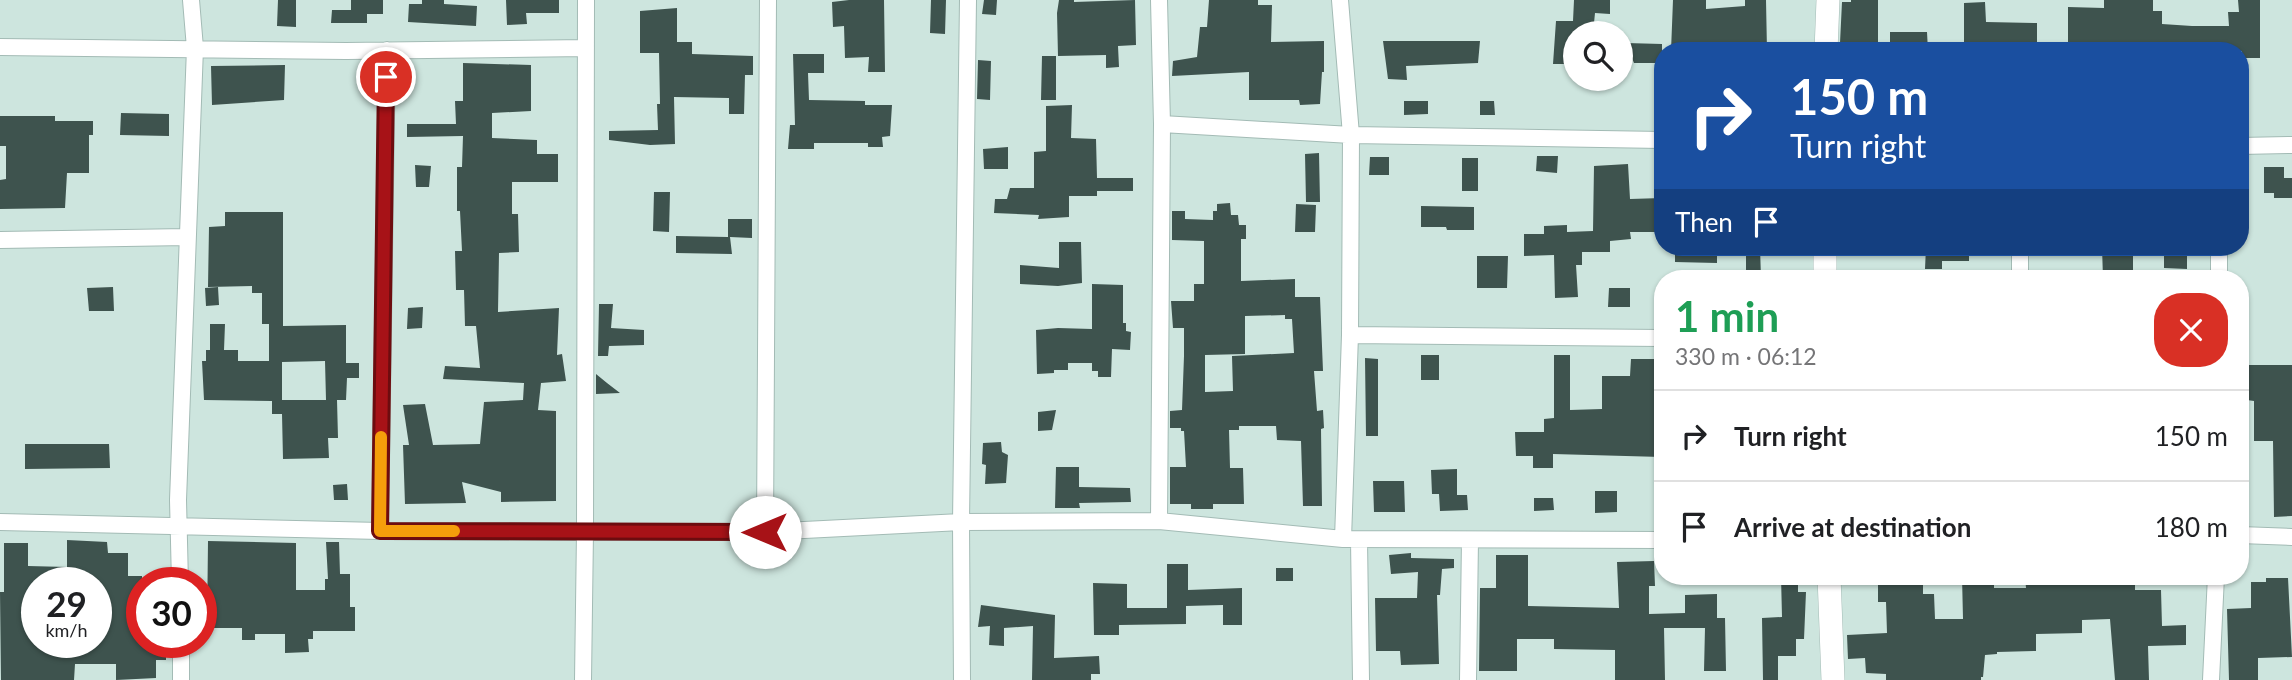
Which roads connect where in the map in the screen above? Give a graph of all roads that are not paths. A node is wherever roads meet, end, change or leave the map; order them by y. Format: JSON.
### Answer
{"nodes":[{"id":1,"x":191,"y":0,"type":"edge"},
{"id":2,"x":586,"y":0,"type":"edge"},
{"id":3,"x":768,"y":0,"type":"edge"},
{"id":4,"x":968,"y":0,"type":"edge"},
{"id":5,"x":1158,"y":0,"type":"edge"},
{"id":6,"x":1340,"y":0,"type":"edge"},
{"id":7,"x":1828,"y":0,"type":"edge"},
{"id":8,"x":1826,"y":42,"type":"edge"},
{"id":9,"x":0,"y":47,"type":"edge"},
{"id":10,"x":195,"y":48,"type":"junction"},
{"id":11,"x":586,"y":48,"type":"junction"},
{"id":12,"x":387,"y":50,"type":"junction"},
{"id":13,"x":1163,"y":124,"type":"junction"},
{"id":14,"x":1351,"y":135,"type":"junction"},
{"id":15,"x":1654,"y":140,"type":"edge"},
{"id":16,"x":2292,"y":145,"type":"edge"},
{"id":17,"x":2249,"y":146,"type":"edge"},
{"id":18,"x":187,"y":237,"type":"junction"},
{"id":19,"x":0,"y":240,"type":"edge"},
{"id":20,"x":1350,"y":335,"type":"junction"},
{"id":21,"x":1654,"y":338,"type":"edge"},
{"id":22,"x":1159,"y":521,"type":"junction"},
{"id":23,"x":0,"y":522,"type":"edge"},
{"id":24,"x":961,"y":522,"type":"junction"},
{"id":25,"x":179,"y":527,"type":"junction"},
{"id":26,"x":380,"y":531,"type":"junction"},
{"id":27,"x":585,"y":532,"type":"junction"},
{"id":28,"x":765,"y":532,"type":"junction"},
{"id":29,"x":2249,"y":535,"type":"edge"},
{"id":30,"x":2292,"y":537,"type":"edge"},
{"id":31,"x":1351,"y":540,"type":"junction"},
{"id":32,"x":1470,"y":540,"type":"junction"},
{"id":33,"x":1654,"y":540,"type":"edge"},
{"id":34,"x":180,"y":567,"type":"edge"},
{"id":35,"x":1829,"y":585,"type":"edge"},
{"id":36,"x":2216,"y":585,"type":"edge"},
{"id":37,"x":181,"y":658,"type":"edge"},
{"id":38,"x":181,"y":680,"type":"edge"},
{"id":39,"x":583,"y":680,"type":"edge"},
{"id":40,"x":962,"y":680,"type":"edge"},
{"id":41,"x":1361,"y":680,"type":"edge"},
{"id":42,"x":1468,"y":680,"type":"edge"},
{"id":43,"x":1833,"y":680,"type":"edge"},
{"id":44,"x":2211,"y":680,"type":"edge"}],
"edges":[{"from":1,"to":10,"type":"street"},
{"from":2,"to":11,"type":"street"},
{"from":3,"to":28,"type":"street"},
{"from":4,"to":24,"type":"street"},
{"from":5,"to":13,"type":"street"},
{"from":6,"to":14,"type":"street"},
{"from":7,"to":8,"type":"street"},
{"from":9,"to":10,"type":"street"},
{"from":10,"to":12,"type":"street"},
{"from":10,"to":18,"type":"street"},
{"from":11,"to":12,"type":"street"},
{"from":11,"to":27,"type":"street"},
{"from":12,"to":26,"type":"street"},
{"from":13,"to":14,"type":"street"},
{"from":13,"to":22,"type":"street"},
{"from":14,"to":15,"type":"street"},
{"from":14,"to":20,"type":"street"},
{"from":16,"to":17,"type":"street"},
{"from":18,"to":19,"type":"street"},
{"from":18,"to":25,"type":"street"},
{"from":20,"to":21,"type":"street"},
{"from":20,"to":31,"type":"street"},
{"from":22,"to":24,"type":"street"},
{"from":22,"to":31,"type":"street"},
{"from":23,"to":25,"type":"street"},
{"from":24,"to":28,"type":"street"},
{"from":24,"to":40,"type":"street"},
{"from":25,"to":26,"type":"street"},
{"from":25,"to":34,"type":"street"},
{"from":26,"to":27,"type":"street"},
{"from":27,"to":28,"type":"street"},
{"from":27,"to":39,"type":"street"},
{"from":29,"to":30,"type":"street"},
{"from":31,"to":32,"type":"street"},
{"from":31,"to":41,"type":"street"},
{"from":32,"to":33,"type":"street"},
{"from":32,"to":42,"type":"street"},
{"from":35,"to":43,"type":"street"},
{"from":36,"to":44,"type":"street"},
{"from":37,"to":38,"type":"street"}]}
